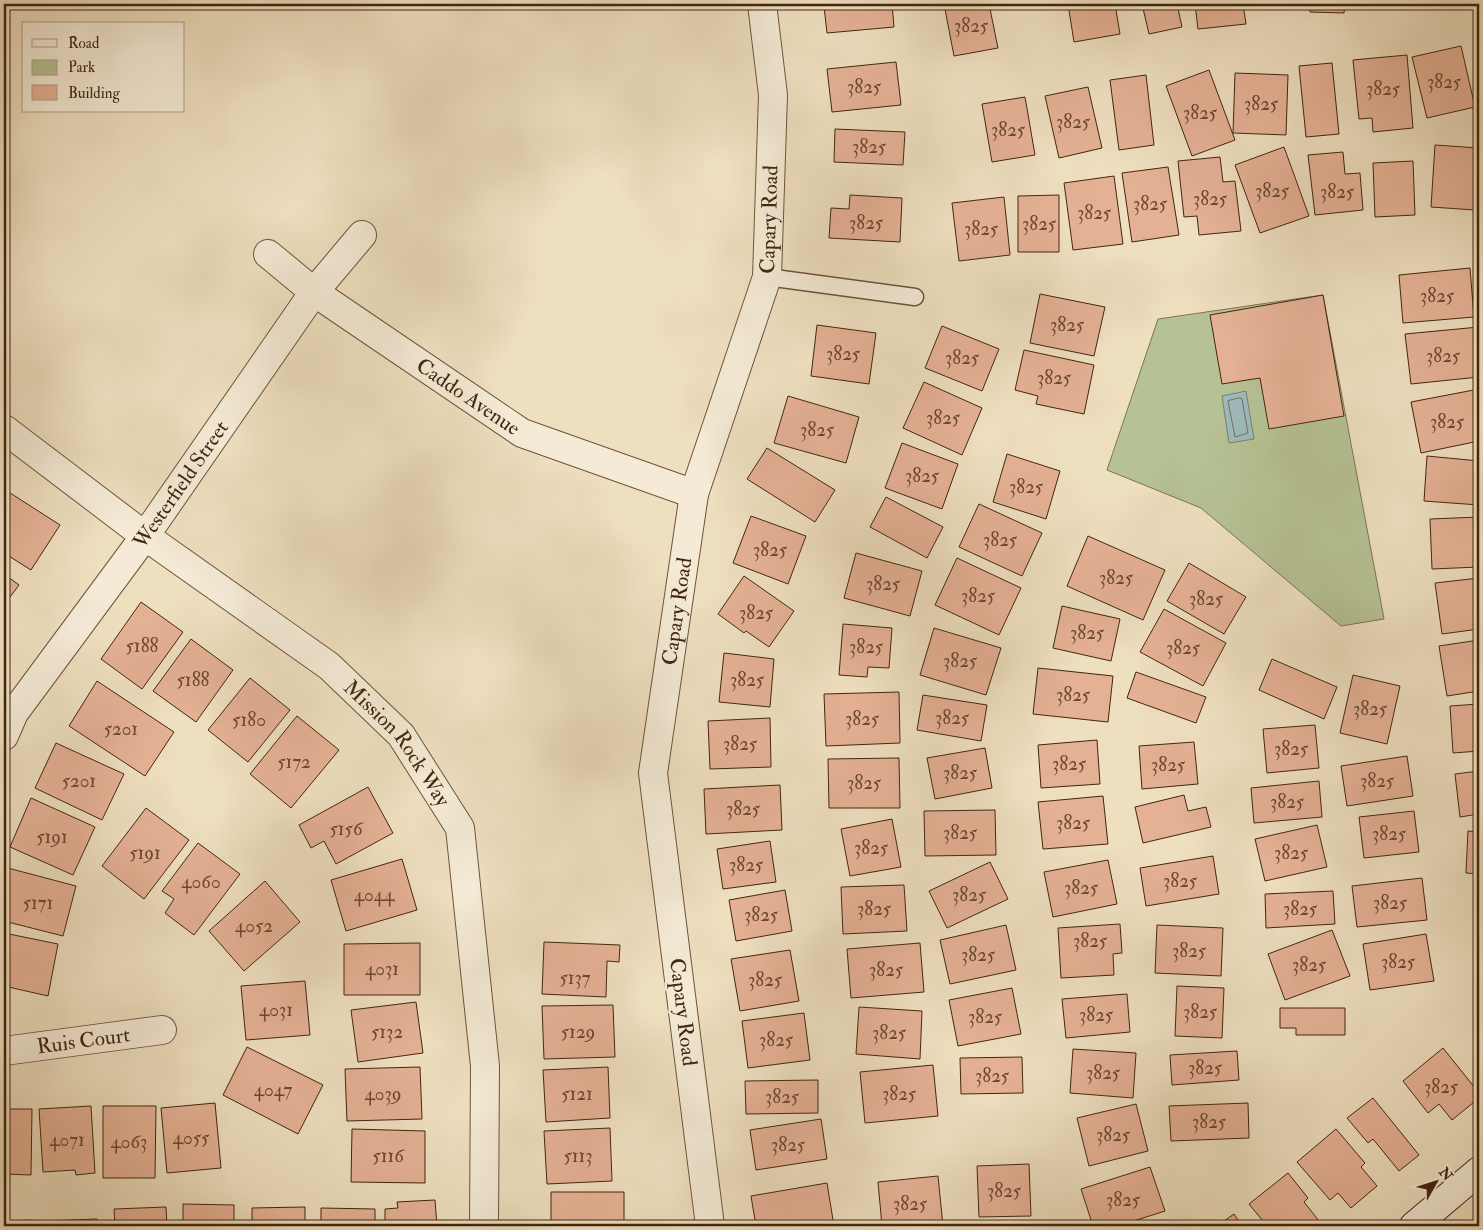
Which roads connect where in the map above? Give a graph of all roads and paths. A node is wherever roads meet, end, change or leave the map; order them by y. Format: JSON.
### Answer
{"nodes":[{"id":1,"x":762,"y":4,"type":"edge"},
{"id":2,"x":362,"y":235,"type":"dead end"},
{"id":3,"x":268,"y":254,"type":"dead end"},
{"id":4,"x":767,"y":277,"type":"junction"},
{"id":5,"x":314,"y":292,"type":"junction"},
{"id":6,"x":915,"y":297,"type":"dead end"},
{"id":7,"x":4,"y":429,"type":"edge"},
{"id":8,"x":694,"y":494,"type":"junction"},
{"id":9,"x":145,"y":536,"type":"junction"},
{"id":10,"x":4,"y":736,"type":"edge"},
{"id":11,"x":162,"y":1030,"type":"dead end"},
{"id":12,"x":4,"y":1051,"type":"edge"},
{"id":13,"x":1479,"y":1171,"type":"edge"},
{"id":14,"x":484,"y":1226,"type":"edge"},
{"id":15,"x":710,"y":1226,"type":"edge"},
{"id":16,"x":1414,"y":1226,"type":"edge"}],
"edges":[{"from":1,"to":4,"type":"street","name":"Capary Road"},
{"from":2,"to":5,"type":"street","name":"Westerfield Street"},
{"from":3,"to":5,"type":"street","name":"Caddo Avenue"},
{"from":4,"to":6,"type":"lane"},
{"from":4,"to":8,"type":"street","name":"Capary Road"},
{"from":5,"to":8,"type":"street","name":"Caddo Avenue"},
{"from":5,"to":9,"type":"street","name":"Westerfield Street"},
{"from":7,"to":9,"type":"street","name":"Mission Rock Way"},
{"from":8,"to":15,"type":"street","name":"Capary Road"},
{"from":9,"to":10,"type":"street","name":"Westerfield Street"},
{"from":9,"to":14,"type":"street","name":"Mission Rock Way"},
{"from":11,"to":12,"type":"street","name":"Ruis Court"},
{"from":13,"to":16,"type":"street"}]}
